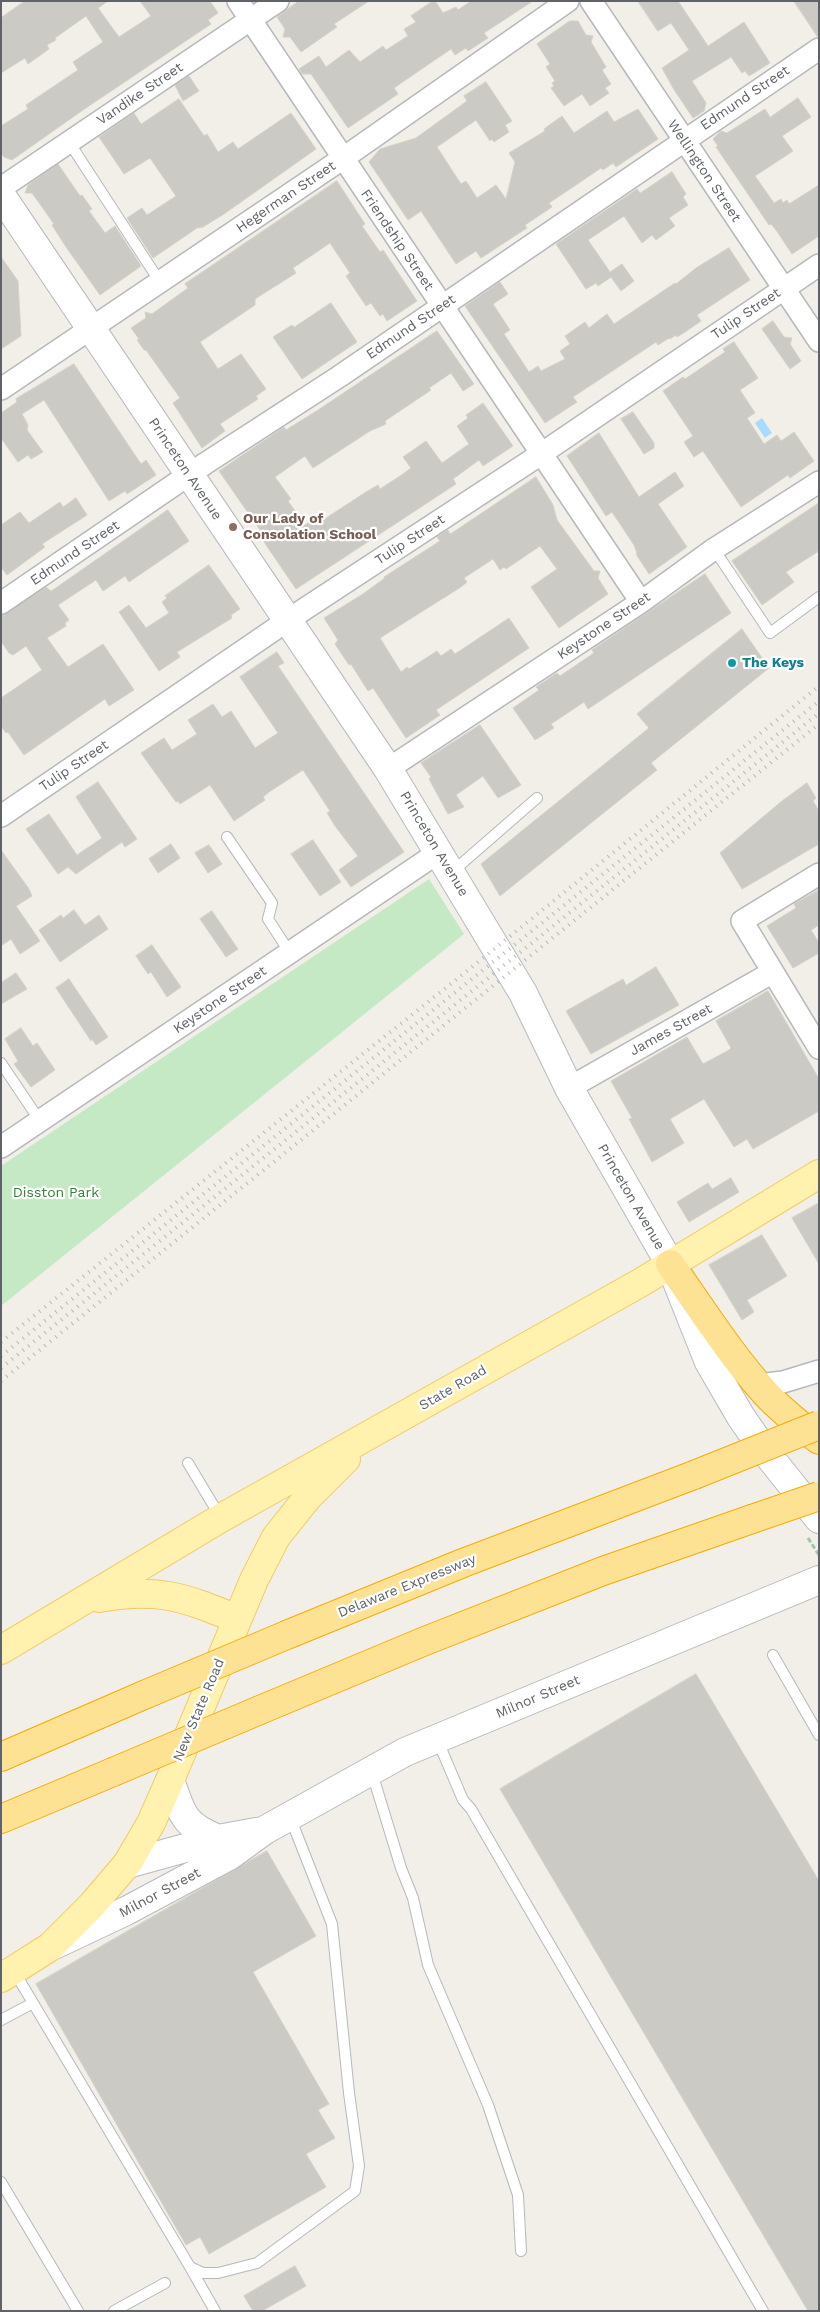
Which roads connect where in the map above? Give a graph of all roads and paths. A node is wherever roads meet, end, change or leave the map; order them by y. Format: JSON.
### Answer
{"nodes":[{"id":1,"x":238,"y":1,"type":"edge"},
{"id":2,"x":278,"y":1,"type":"edge"},
{"id":3,"x":568,"y":1,"type":"edge"},
{"id":4,"x":591,"y":1,"type":"edge"},
{"id":5,"x":250,"y":20,"type":"junction"},
{"id":6,"x":819,"y":49,"type":"edge"},
{"id":7,"x":683,"y":140,"type":"junction"},
{"id":8,"x":69,"y":142,"type":"junction"},
{"id":9,"x":342,"y":159,"type":"junction"},
{"id":10,"x":1,"y":188,"type":"edge"},
{"id":11,"x":1,"y":195,"type":"edge"},
{"id":12,"x":819,"y":265,"type":"edge"},
{"id":13,"x":160,"y":282,"type":"junction"},
{"id":14,"x":783,"y":288,"type":"junction"},
{"id":15,"x":442,"y":306,"type":"junction"},
{"id":16,"x":90,"y":329,"type":"junction"},
{"id":17,"x":819,"y":341,"type":"edge"},
{"id":18,"x":1,"y":389,"type":"edge"},
{"id":19,"x":541,"y":454,"type":"junction"},
{"id":20,"x":190,"y":476,"type":"junction"},
{"id":21,"x":819,"y":482,"type":"edge"},
{"id":22,"x":714,"y":549,"type":"junction"},
{"id":23,"x":819,"y":597,"type":"edge"},
{"id":24,"x":1,"y":602,"type":"edge"},
{"id":25,"x":641,"y":602,"type":"junction"},
{"id":26,"x":288,"y":621,"type":"junction"},
{"id":27,"x":388,"y":769,"type":"junction"},
{"id":28,"x":537,"y":798,"type":"dead end"},
{"id":29,"x":1,"y":816,"type":"edge"},
{"id":30,"x":227,"y":836,"type":"dead end"},
{"id":31,"x":445,"y":862,"type":"junction"},
{"id":32,"x":819,"y":874,"type":"edge"},
{"id":33,"x":290,"y":953,"type":"junction"},
{"id":34,"x":773,"y":972,"type":"junction"},
{"id":35,"x":819,"y":1048,"type":"edge"},
{"id":36,"x":1,"y":1063,"type":"edge"},
{"id":37,"x":569,"y":1088,"type":"junction"},
{"id":38,"x":40,"y":1121,"type":"junction"},
{"id":39,"x":1,"y":1147,"type":"edge"},
{"id":40,"x":819,"y":1174,"type":"edge"},
{"id":41,"x":670,"y":1264,"type":"junction"},
{"id":42,"x":819,"y":1370,"type":"edge"},
{"id":43,"x":758,"y":1385,"type":"junction"},
{"id":44,"x":819,"y":1425,"type":"edge"},
{"id":45,"x":382,"y":1429,"type":"junction"},
{"id":46,"x":819,"y":1432,"type":"edge"},
{"id":47,"x":819,"y":1440,"type":"edge"},
{"id":48,"x":188,"y":1464,"type":"dead end"},
{"id":49,"x":694,"y":1475,"type":"junction"},
{"id":50,"x":819,"y":1496,"type":"edge"},
{"id":51,"x":819,"y":1504,"type":"edge"},
{"id":52,"x":221,"y":1518,"type":"junction"},
{"id":53,"x":752,"y":1519,"type":"junction"},
{"id":54,"x":819,"y":1519,"type":"edge"},
{"id":55,"x":819,"y":1580,"type":"edge"},
{"id":56,"x":85,"y":1600,"type":"junction"},
{"id":57,"x":238,"y":1619,"type":"junction"},
{"id":58,"x":1,"y":1650,"type":"edge"},
{"id":59,"x":773,"y":1655,"type":"dead end"},
{"id":60,"x":819,"y":1735,"type":"edge"},
{"id":61,"x":437,"y":1738,"type":"junction"},
{"id":62,"x":1,"y":1757,"type":"edge"},
{"id":63,"x":371,"y":1770,"type":"junction"},
{"id":64,"x":170,"y":1780,"type":"junction"},
{"id":65,"x":290,"y":1816,"type":"junction"},
{"id":66,"x":1,"y":1819,"type":"edge"},
{"id":67,"x":265,"y":1830,"type":"junction"},
{"id":68,"x":218,"y":1839,"type":"junction"},
{"id":69,"x":127,"y":1864,"type":"junction"},
{"id":70,"x":50,"y":1947,"type":"junction"},
{"id":71,"x":8,"y":1975,"type":"edge"},
{"id":72,"x":33,"y":2003,"type":"junction"},
{"id":73,"x":1,"y":2020,"type":"edge"},
{"id":74,"x":1,"y":2182,"type":"edge"},
{"id":75,"x":521,"y":2251,"type":"dead end"},
{"id":76,"x":190,"y":2267,"type":"junction"},
{"id":77,"x":165,"y":2283,"type":"dead end"},
{"id":78,"x":78,"y":2311,"type":"edge"},
{"id":79,"x":114,"y":2311,"type":"edge"},
{"id":80,"x":215,"y":2311,"type":"edge"},
{"id":81,"x":763,"y":2311,"type":"edge"}],
"edges":[{"from":1,"to":5,"type":"street","name":"Friendship Street"},
{"from":2,"to":5,"type":"street","name":"Vandike Street"},
{"from":3,"to":9,"type":"street","name":"Hegerman Street"},
{"from":4,"to":7,"type":"street","name":"Wellington Street"},
{"from":5,"to":8,"type":"street","name":"Vandike Street"},
{"from":5,"to":9,"type":"street","name":"Friendship Street"},
{"from":6,"to":7,"type":"street","name":"Edmund Street"},
{"from":7,"to":14,"type":"street","name":"Wellington Street"},
{"from":7,"to":15,"type":"street","name":"Edmund Street"},
{"from":8,"to":10,"type":"street","name":"Vandike Street"},
{"from":8,"to":13,"type":"lane"},
{"from":9,"to":13,"type":"street","name":"Hegerman Street"},
{"from":9,"to":15,"type":"street","name":"Friendship Street"},
{"from":11,"to":16,"type":"main road","name":"Princeton Avenue"},
{"from":12,"to":14,"type":"street","name":"Tulip Street"},
{"from":13,"to":16,"type":"street","name":"Hegerman Street"},
{"from":14,"to":17,"type":"street","name":"Wellington Street"},
{"from":14,"to":19,"type":"street","name":"Tulip Street"},
{"from":15,"to":19,"type":"street","name":"Friendship Street"},
{"from":15,"to":20,"type":"street","name":"Edmund Street"},
{"from":16,"to":18,"type":"street","name":"Hegerman Street"},
{"from":16,"to":20,"type":"main road","name":"Princeton Avenue"},
{"from":19,"to":25,"type":"street","name":"Friendship Street"},
{"from":19,"to":26,"type":"street","name":"Tulip Street"},
{"from":20,"to":24,"type":"street","name":"Edmund Street"},
{"from":20,"to":26,"type":"main road","name":"Princeton Avenue"},
{"from":21,"to":22,"type":"street","name":"Keystone Street"},
{"from":22,"to":23,"type":"lane"},
{"from":22,"to":25,"type":"street","name":"Keystone Street"},
{"from":25,"to":27,"type":"street","name":"Keystone Street"},
{"from":26,"to":27,"type":"main road","name":"Princeton Avenue"},
{"from":26,"to":29,"type":"street","name":"Tulip Street"},
{"from":27,"to":31,"type":"main road","name":"Princeton Avenue"},
{"from":28,"to":31,"type":"lane"},
{"from":30,"to":33,"type":"lane"},
{"from":31,"to":33,"type":"street","name":"Keystone Street"},
{"from":31,"to":37,"type":"main road","name":"Princeton Avenue"},
{"from":32,"to":34,"type":"street"},
{"from":33,"to":38,"type":"street","name":"Keystone Street"},
{"from":34,"to":35,"type":"street"},
{"from":34,"to":37,"type":"street","name":"James Street"},
{"from":36,"to":38,"type":"lane"},
{"from":37,"to":41,"type":"main road","name":"Princeton Avenue"},
{"from":38,"to":39,"type":"street","name":"Keystone Street"},
{"from":40,"to":41,"type":"main road","name":"State Road"},
{"from":41,"to":43,"type":"highway"},
{"from":41,"to":45,"type":"main road","name":"State Road"},
{"from":41,"to":54,"type":"main road","name":"Princeton Avenue"},
{"from":42,"to":43,"type":"street"},
{"from":43,"to":47,"type":"highway"},
{"from":44,"to":49,"type":"highway","bridge":true},
{"from":45,"to":52,"type":"main road","name":"State Road"},
{"from":45,"to":57,"type":"main road","name":"New State Road"},
{"from":46,"to":49,"type":"highway","name":"Delaware Expressway","bridge":true},
{"from":48,"to":52,"type":"lane"},
{"from":49,"to":62,"type":"highway","name":"Delaware Expressway","bridge":true},
{"from":50,"to":53,"type":"highway","bridge":true},
{"from":51,"to":53,"type":"highway","bridge":true},
{"from":52,"to":56,"type":"main road","name":"State Road"},
{"from":53,"to":66,"type":"highway","bridge":true},
{"from":55,"to":61,"type":"main road","name":"Milnor Street"},
{"from":56,"to":57,"type":"main road","name":"State Road"},
{"from":56,"to":58,"type":"main road","name":"State Road"},
{"from":57,"to":64,"type":"main road","name":"New State Road"},
{"from":59,"to":60,"type":"lane"},
{"from":61,"to":63,"type":"main road","name":"Milnor Street"},
{"from":61,"to":81,"type":"lane"},
{"from":63,"to":65,"type":"main road","name":"Milnor Street"},
{"from":63,"to":75,"type":"lane"},
{"from":64,"to":68,"type":"main road"},
{"from":64,"to":69,"type":"main road","name":"New State Road"},
{"from":65,"to":67,"type":"main road","name":"Milnor Street"},
{"from":65,"to":76,"type":"lane"},
{"from":67,"to":68,"type":"main road","name":"Milnor Street"},
{"from":67,"to":70,"type":"main road","name":"Milnor Street"},
{"from":68,"to":69,"type":"main road","name":"Milnor Street"},
{"from":69,"to":70,"type":"main road","name":"New State Road"},
{"from":70,"to":71,"type":"main road","name":"New State Road"},
{"from":71,"to":72,"type":"lane"},
{"from":72,"to":73,"type":"lane"},
{"from":72,"to":76,"type":"lane"},
{"from":74,"to":78,"type":"lane"},
{"from":76,"to":80,"type":"lane"},
{"from":77,"to":79,"type":"lane"}]}
